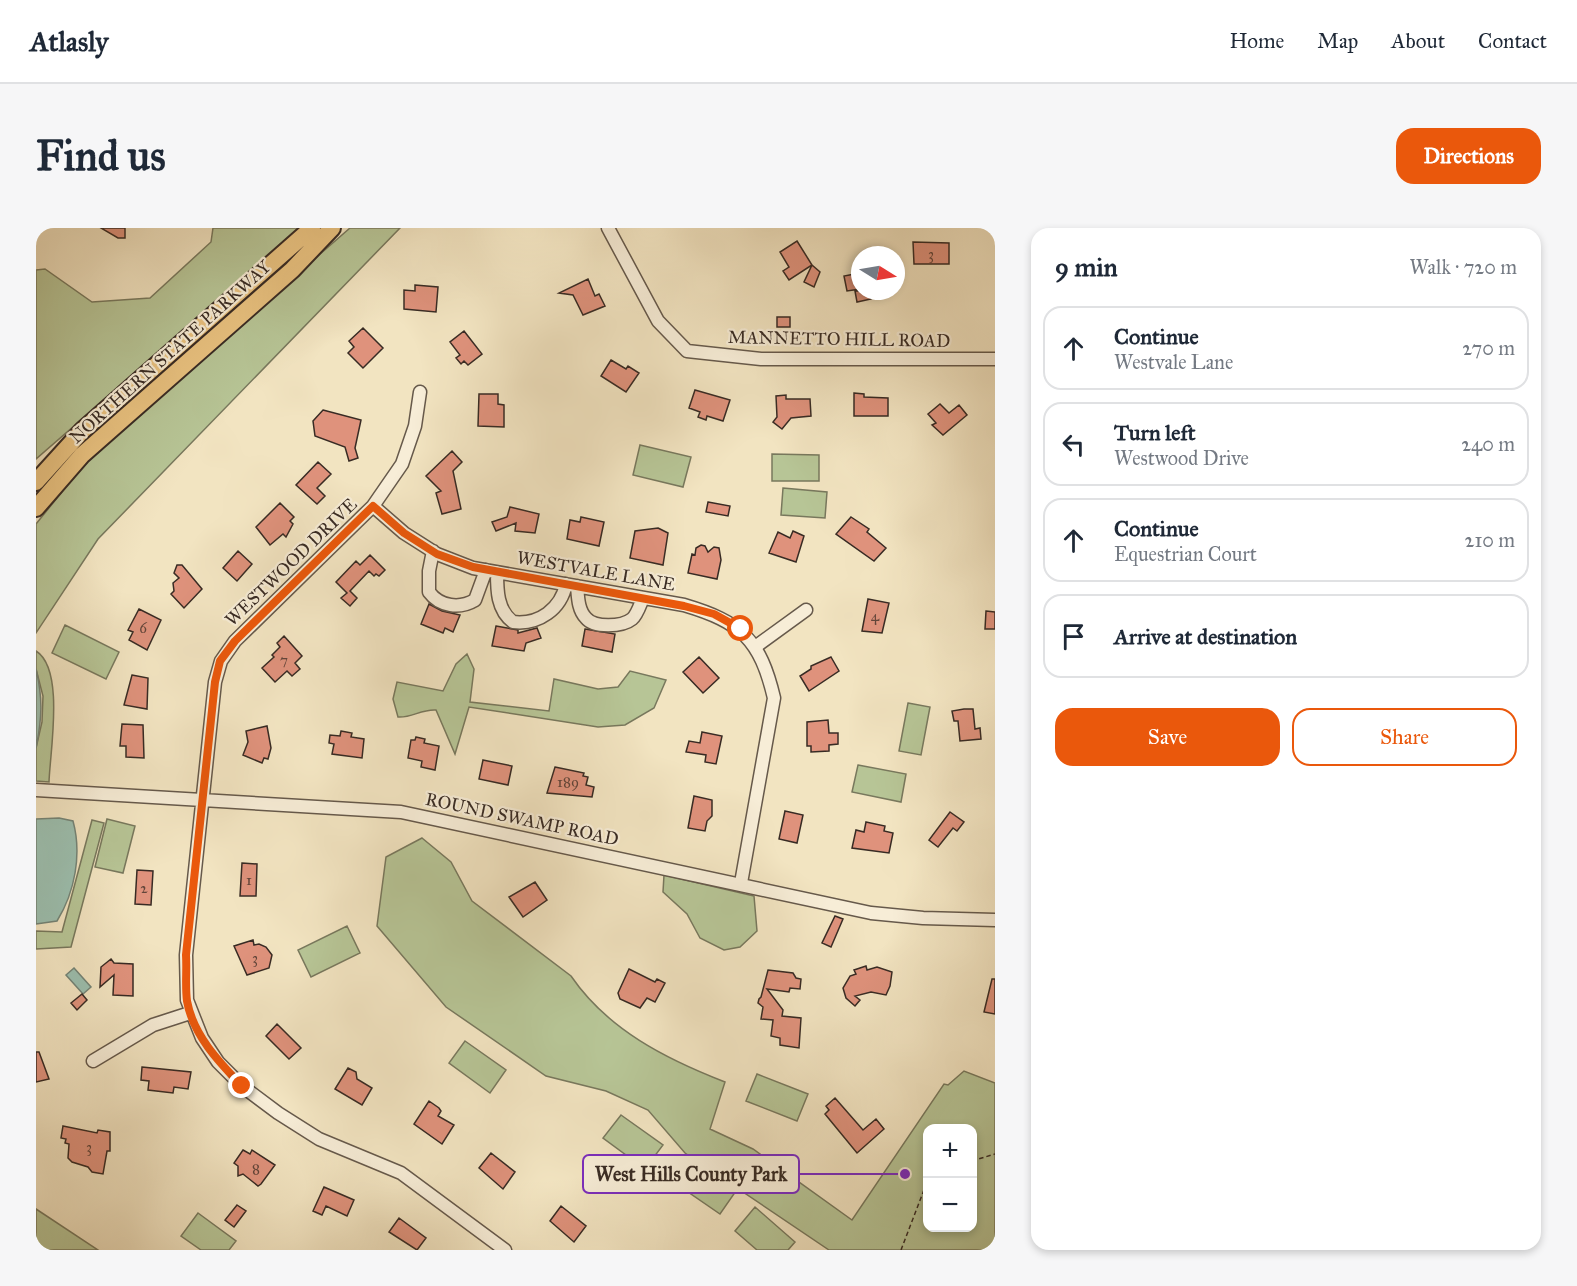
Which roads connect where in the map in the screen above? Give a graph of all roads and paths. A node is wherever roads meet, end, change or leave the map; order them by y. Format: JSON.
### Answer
{"nodes":[{"id":1,"x":312,"y":228,"type":"edge"},
{"id":2,"x":332,"y":228,"type":"edge"},
{"id":3,"x":608,"y":228,"type":"edge"},
{"id":4,"x":995,"y":359,"type":"edge"},
{"id":5,"x":420,"y":392,"type":"dead end"},
{"id":6,"x":83,"y":430,"type":"junction"},
{"id":7,"x":36,"y":467,"type":"edge"},
{"id":8,"x":36,"y":482,"type":"edge"},
{"id":9,"x":373,"y":506,"type":"junction"},
{"id":10,"x":36,"y":508,"type":"edge"},
{"id":11,"x":433,"y":551,"type":"junction"},
{"id":12,"x":491,"y":571,"type":"junction"},
{"id":13,"x":572,"y":585,"type":"junction"},
{"id":14,"x":643,"y":598,"type":"junction"},
{"id":15,"x":806,"y":610,"type":"dead end"},
{"id":16,"x":755,"y":647,"type":"junction"},
{"id":17,"x":36,"y":790,"type":"edge"},
{"id":18,"x":202,"y":799,"type":"junction"},
{"id":19,"x":741,"y":883,"type":"junction"},
{"id":20,"x":995,"y":920,"type":"edge"},
{"id":21,"x":190,"y":1013,"type":"junction"},
{"id":22,"x":93,"y":1061,"type":"dead end"},
{"id":23,"x":995,"y":1154,"type":"edge"},
{"id":24,"x":977,"y":1159,"type":"edge"},
{"id":25,"x":923,"y":1192,"type":"edge"},
{"id":26,"x":505,"y":1250,"type":"edge"},
{"id":27,"x":901,"y":1250,"type":"edge"}],
"edges":[{"from":1,"to":6,"type":"highway","name":"NORTHERN STATE PARKWAY"},
{"from":2,"to":10,"type":"highway","name":"NORTHERN STATE PARKWAY"},
{"from":3,"to":4,"type":"street","name":"MANNETTO HILL ROAD"},
{"from":5,"to":9,"type":"street","name":"WESTWOOD DRIVE"},
{"from":6,"to":7,"type":"highway"},
{"from":6,"to":8,"type":"highway","name":"NORTHERN STATE PARKWAY"},
{"from":9,"to":11,"type":"street","name":"WESTVALE LANE"},
{"from":9,"to":18,"type":"street","name":"WESTWOOD DRIVE"},
{"from":11,"to":12,"type":"street","name":"WESTVALE LANE"},
{"from":11,"to":12,"type":"street"},
{"from":12,"to":13,"type":"street","name":"WESTVALE LANE"},
{"from":12,"to":13,"type":"street"},
{"from":13,"to":14,"type":"street","name":"WESTVALE LANE"},
{"from":13,"to":14,"type":"street"},
{"from":14,"to":16,"type":"street","name":"WESTVALE LANE"},
{"from":15,"to":16,"type":"street"},
{"from":16,"to":19,"type":"street","name":"WESTVALE LANE"},
{"from":17,"to":18,"type":"street","name":"ROUND SWAMP ROAD"},
{"from":18,"to":19,"type":"street","name":"ROUND SWAMP ROAD"},
{"from":18,"to":21,"type":"street","name":"WESTWOOD DRIVE"},
{"from":19,"to":20,"type":"street","name":"ROUND SWAMP ROAD"},
{"from":21,"to":22,"type":"street"},
{"from":21,"to":26,"type":"street","name":"WESTWOOD DRIVE"},
{"from":23,"to":24,"type":"path"},
{"from":25,"to":27,"type":"path"}]}
